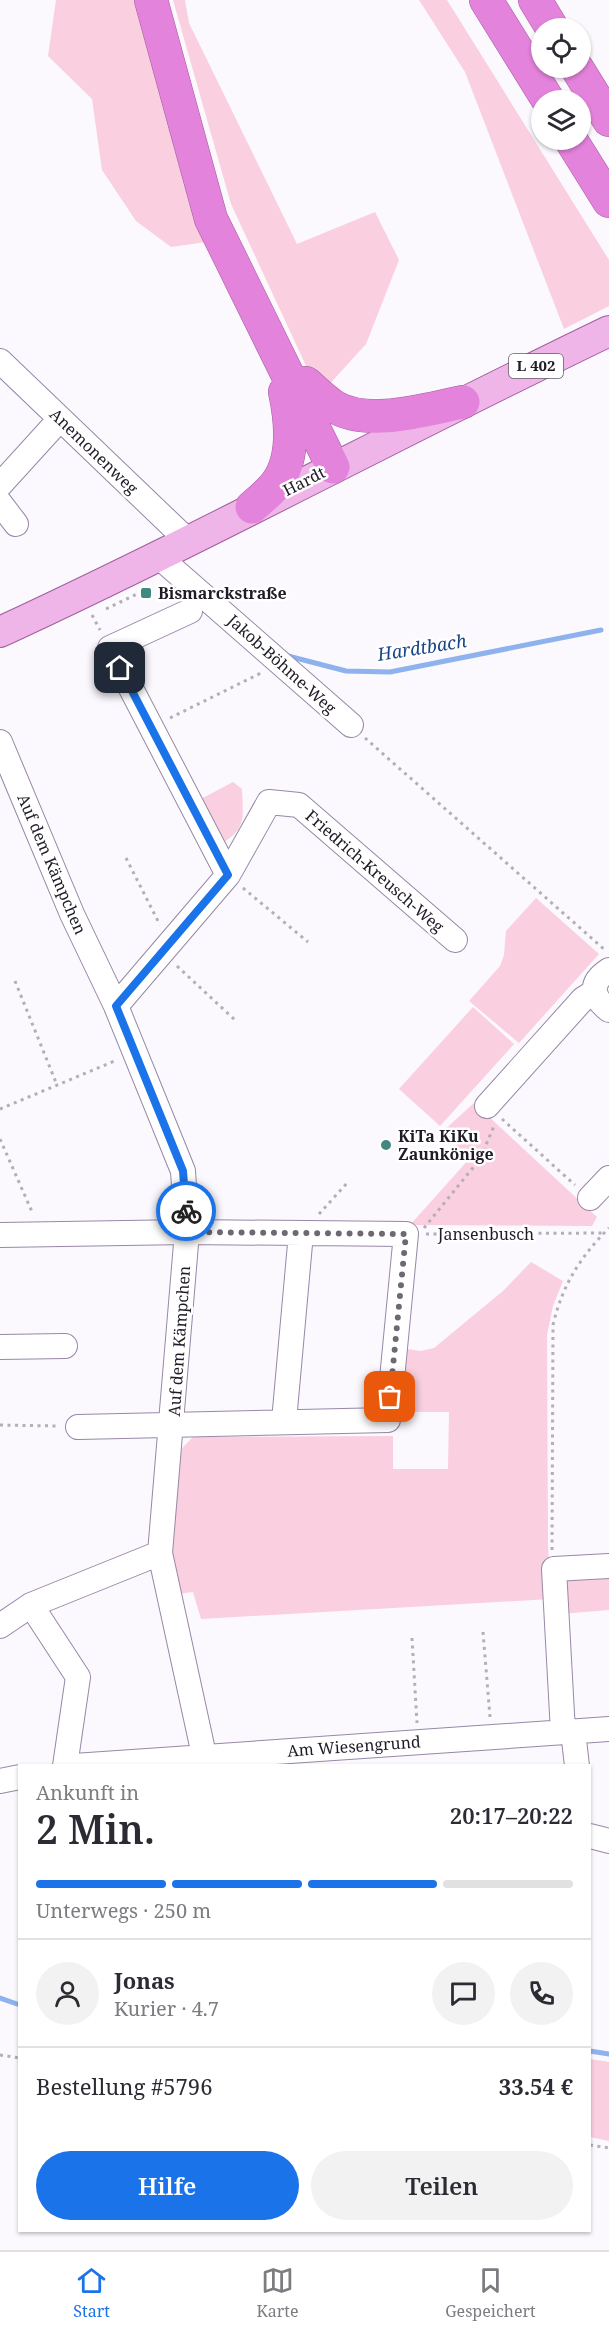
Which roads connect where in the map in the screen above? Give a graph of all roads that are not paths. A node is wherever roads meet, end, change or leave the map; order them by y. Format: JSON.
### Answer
{"nodes":[{"id":1,"x":151,"y":0,"type":"edge"},
{"id":2,"x":162,"y":0,"type":"edge"},
{"id":3,"x":488,"y":5,"type":"edge"},
{"id":4,"x":583,"y":78,"type":"edge"},
{"id":5,"x":542,"y":90,"type":"edge"},
{"id":6,"x":609,"y":120,"type":"edge"},
{"id":7,"x":577,"y":150,"type":"edge"},
{"id":8,"x":609,"y":201,"type":"edge"},
{"id":9,"x":609,"y":331,"type":"edge"},
{"id":10,"x":279,"y":360,"type":"junction"},
{"id":11,"x":4,"y":371,"type":"edge"},
{"id":12,"x":306,"y":383,"type":"junction"},
{"id":13,"x":463,"y":402,"type":"junction"},
{"id":14,"x":60,"y":419,"type":"junction"},
{"id":15,"x":339,"y":464,"type":"junction"},
{"id":16,"x":0,"y":485,"type":"edge"},
{"id":17,"x":0,"y":503,"type":"edge"},
{"id":18,"x":252,"y":507,"type":"junction"},
{"id":19,"x":16,"y":524,"type":"dead end"},
{"id":20,"x":188,"y":541,"type":"junction"},
{"id":21,"x":158,"y":556,"type":"junction"},
{"id":22,"x":190,"y":611,"type":"dead end"},
{"id":23,"x":0,"y":632,"type":"edge"},
{"id":24,"x":351,"y":725,"type":"road end"},
{"id":25,"x":0,"y":742,"type":"edge"},
{"id":26,"x":228,"y":875,"type":"junction"},
{"id":27,"x":455,"y":940,"type":"dead end"},
{"id":28,"x":609,"y":970,"type":"edge"},
{"id":29,"x":602,"y":1001,"type":"edge"},
{"id":30,"x":116,"y":1006,"type":"junction"},
{"id":31,"x":487,"y":1106,"type":"dead end"},
{"id":32,"x":609,"y":1178,"type":"edge"},
{"id":33,"x":590,"y":1198,"type":"road end"},
{"id":34,"x":187,"y":1232,"type":"junction"},
{"id":35,"x":301,"y":1233,"type":"junction"},
{"id":36,"x":0,"y":1235,"type":"edge"},
{"id":37,"x":65,"y":1346,"type":"dead end"},
{"id":38,"x":0,"y":1347,"type":"edge"},
{"id":39,"x":284,"y":1421,"type":"junction"},
{"id":40,"x":172,"y":1423,"type":"junction"},
{"id":41,"x":78,"y":1426,"type":"road end"},
{"id":42,"x":160,"y":1553,"type":"junction"},
{"id":43,"x":609,"y":1566,"type":"edge"},
{"id":44,"x":31,"y":1605,"type":"junction"},
{"id":45,"x":0,"y":1626,"type":"edge"},
{"id":46,"x":609,"y":1729,"type":"edge"},
{"id":47,"x":568,"y":1731,"type":"junction"},
{"id":48,"x":218,"y":1758,"type":"edge"},
{"id":49,"x":65,"y":1764,"type":"edge"},
{"id":50,"x":110,"y":1764,"type":"edge"},
{"id":51,"x":576,"y":1764,"type":"edge"},
{"id":52,"x":18,"y":1777,"type":"edge"},
{"id":53,"x":0,"y":1781,"type":"edge"},
{"id":54,"x":591,"y":1836,"type":"edge"},
{"id":55,"x":609,"y":1841,"type":"edge"}],
"edges":[{"from":1,"to":10,"type":"highway"},
{"from":2,"to":12,"type":"highway"},
{"from":3,"to":5,"type":"highway"},
{"from":4,"to":6,"type":"highway"},
{"from":7,"to":8,"type":"highway"},
{"from":9,"to":13,"type":"main road","name":"Hardt","number":"L 402"},
{"from":10,"to":15,"type":"highway"},
{"from":10,"to":18,"type":"highway"},
{"from":11,"to":14,"type":"street","name":"Anemonenweg"},
{"from":12,"to":13,"type":"highway"},
{"from":12,"to":15,"type":"highway"},
{"from":13,"to":15,"type":"main road","name":"Hardt","number":"L 402"},
{"from":14,"to":16,"type":"street"},
{"from":14,"to":20,"type":"street","name":"Anemonenweg"},
{"from":15,"to":18,"type":"main road","name":"Hardt","number":"L 402"},
{"from":17,"to":19,"type":"street"},
{"from":18,"to":20,"type":"main road","name":"Hardt","number":"L 402"},
{"from":20,"to":21,"type":"main road","name":"Hardt","number":"L 402"},
{"from":21,"to":23,"type":"main road","name":"Hardt","number":"L 402"},
{"from":21,"to":24,"type":"street","name":"Jakob-Böhme-Weg"},
{"from":22,"to":26,"type":"street"},
{"from":25,"to":30,"type":"street","name":"Auf dem Kämpchen"},
{"from":26,"to":27,"type":"street","name":"Friedrich-Kreusch-Weg"},
{"from":26,"to":30,"type":"street","name":"Friedrich-Kreusch-Weg"},
{"from":28,"to":29,"type":"street"},
{"from":29,"to":31,"type":"street"},
{"from":30,"to":34,"type":"street","name":"Auf dem Kämpchen"},
{"from":32,"to":33,"type":"street"},
{"from":34,"to":35,"type":"street"},
{"from":34,"to":36,"type":"street"},
{"from":34,"to":40,"type":"street","name":"Auf dem Kämpchen"},
{"from":35,"to":39,"type":"street"},
{"from":35,"to":39,"type":"street"},
{"from":37,"to":38,"type":"street"},
{"from":39,"to":40,"type":"street"},
{"from":40,"to":41,"type":"street"},
{"from":40,"to":42,"type":"street","name":"Auf dem Kämpchen"},
{"from":42,"to":44,"type":"street"},
{"from":42,"to":48,"type":"street","name":"Auf dem Kämpchen"},
{"from":43,"to":47,"type":"street"},
{"from":44,"to":45,"type":"street"},
{"from":44,"to":49,"type":"street"},
{"from":46,"to":47,"type":"street","name":"Am Wiesengrund"},
{"from":47,"to":48,"type":"street","name":"Am Wiesengrund"},
{"from":47,"to":51,"type":"street"},
{"from":48,"to":50,"type":"street","name":"Am Wiesengrund"},
{"from":52,"to":53,"type":"street"},
{"from":54,"to":55,"type":"street"}]}
